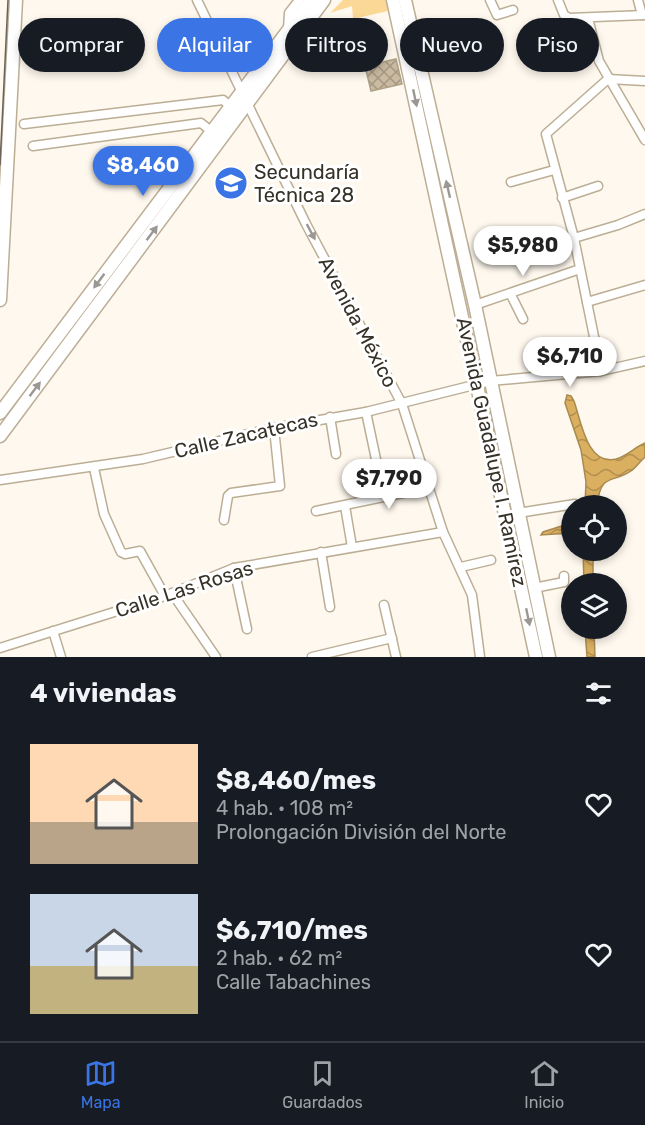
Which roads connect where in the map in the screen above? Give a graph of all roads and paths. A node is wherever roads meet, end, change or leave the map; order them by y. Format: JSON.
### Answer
{"nodes":[{"id":1,"x":16,"y":0,"type":"edge"},
{"id":2,"x":197,"y":0,"type":"edge"},
{"id":3,"x":299,"y":0,"type":"edge"},
{"id":4,"x":311,"y":0,"type":"edge"},
{"id":5,"x":324,"y":0,"type":"edge"},
{"id":6,"x":393,"y":0,"type":"edge"},
{"id":7,"x":405,"y":0,"type":"edge"},
{"id":8,"x":490,"y":0,"type":"edge"},
{"id":9,"x":558,"y":0,"type":"edge"},
{"id":10,"x":638,"y":0,"type":"edge"},
{"id":11,"x":513,"y":10,"type":"dead end"},
{"id":12,"x":643,"y":15,"type":"edge"},
{"id":13,"x":289,"y":18,"type":"edge"},
{"id":14,"x":298,"y":18,"type":"edge"},
{"id":15,"x":310,"y":18,"type":"edge"},
{"id":16,"x":569,"y":18,"type":"edge"},
{"id":17,"x":588,"y":18,"type":"edge"},
{"id":18,"x":285,"y":35,"type":"edge"},
{"id":19,"x":285,"y":51,"type":"edge"},
{"id":20,"x":599,"y":58,"type":"edge"},
{"id":21,"x":608,"y":79,"type":"junction"},
{"id":22,"x":645,"y":81,"type":"edge"},
{"id":23,"x":242,"y":91,"type":"junction"},
{"id":24,"x":248,"y":104,"type":"junction"},
{"id":25,"x":230,"y":106,"type":"junction"},
{"id":26,"x":24,"y":124,"type":"dead end"},
{"id":27,"x":211,"y":131,"type":"junction"},
{"id":28,"x":645,"y":140,"type":"edge"},
{"id":29,"x":33,"y":146,"type":"dead end"},
{"id":30,"x":554,"y":170,"type":"junction"},
{"id":31,"x":511,"y":182,"type":"dead end"},
{"id":32,"x":598,"y":186,"type":"dead end"},
{"id":33,"x":562,"y":198,"type":"junction"},
{"id":34,"x":645,"y":214,"type":"edge"},
{"id":35,"x":574,"y":238,"type":"junction"},
{"id":36,"x":579,"y":269,"type":"junction"},
{"id":37,"x":645,"y":285,"type":"edge"},
{"id":38,"x":510,"y":295,"type":"junction"},
{"id":39,"x":0,"y":300,"type":"edge"},
{"id":40,"x":587,"y":302,"type":"junction"},
{"id":41,"x":475,"y":305,"type":"junction"},
{"id":42,"x":522,"y":319,"type":"dead end"},
{"id":43,"x":645,"y":361,"type":"edge"},
{"id":44,"x":601,"y":371,"type":"junction"},
{"id":45,"x":490,"y":381,"type":"junction"},
{"id":46,"x":477,"y":384,"type":"junction"},
{"id":47,"x":402,"y":404,"type":"junction"},
{"id":48,"x":366,"y":412,"type":"junction"},
{"id":49,"x":0,"y":413,"type":"edge"},
{"id":50,"x":330,"y":417,"type":"junction"},
{"id":51,"x":274,"y":428,"type":"junction"},
{"id":52,"x":0,"y":436,"type":"edge"},
{"id":53,"x":336,"y":454,"type":"dead end"},
{"id":54,"x":94,"y":468,"type":"junction"},
{"id":55,"x":0,"y":480,"type":"edge"},
{"id":56,"x":427,"y":488,"type":"junction"},
{"id":57,"x":384,"y":497,"type":"junction"},
{"id":58,"x":345,"y":506,"type":"junction"},
{"id":59,"x":561,"y":506,"type":"edge"},
{"id":60,"x":316,"y":511,"type":"dead end"},
{"id":61,"x":518,"y":513,"type":"junction"},
{"id":62,"x":224,"y":520,"type":"dead end"},
{"id":63,"x":443,"y":532,"type":"junction"},
{"id":64,"x":352,"y":547,"type":"junction"},
{"id":65,"x":321,"y":552,"type":"junction"},
{"id":66,"x":491,"y":560,"type":"dead end"},
{"id":67,"x":461,"y":567,"type":"junction"},
{"id":68,"x":234,"y":568,"type":"junction"},
{"id":69,"x":561,"y":583,"type":"edge"},
{"id":70,"x":534,"y":588,"type":"junction"},
{"id":71,"x":168,"y":595,"type":"junction"},
{"id":72,"x":384,"y":605,"type":"dead end"},
{"id":73,"x":330,"y":607,"type":"dead end"},
{"id":74,"x":247,"y":629,"type":"dead end"},
{"id":75,"x":54,"y":631,"type":"junction"},
{"id":76,"x":392,"y":638,"type":"junction"},
{"id":77,"x":0,"y":648,"type":"edge"},
{"id":78,"x":61,"y":657,"type":"edge"},
{"id":79,"x":216,"y":657,"type":"edge"},
{"id":80,"x":312,"y":657,"type":"edge"},
{"id":81,"x":396,"y":657,"type":"edge"},
{"id":82,"x":480,"y":657,"type":"edge"},
{"id":83,"x":536,"y":657,"type":"edge"},
{"id":84,"x":549,"y":657,"type":"edge"}],
"edges":[{"from":1,"to":39,"type":"main road"},
{"from":2,"to":23,"type":"street","name":"Avenida México"},
{"from":3,"to":13,"type":"street"},
{"from":4,"to":14,"type":"main road"},
{"from":5,"to":15,"type":"main road"},
{"from":6,"to":46,"type":"main road","name":"Avenida Guadalupe I. Ramírez","one_way":true},
{"from":41,"to":7,"type":"main road","name":"Avenida Guadalupe I. Ramírez","one_way":true},
{"from":8,"to":11,"type":"street"},
{"from":9,"to":16,"type":"street"},
{"from":10,"to":12,"type":"street"},
{"from":12,"to":17,"type":"street"},
{"from":18,"to":23,"type":"main road"},
{"from":19,"to":24,"type":"main road"},
{"from":20,"to":21,"type":"street"},
{"from":21,"to":22,"type":"street"},
{"from":21,"to":28,"type":"street"},
{"from":21,"to":30,"type":"street"},
{"from":23,"to":24,"type":"street","name":"Avenida México"},
{"from":23,"to":25,"type":"main road"},
{"from":24,"to":47,"type":"street","name":"Avenida México","one_way":true},
{"from":52,"to":24,"type":"main road","one_way":true},
{"from":25,"to":26,"type":"street"},
{"from":25,"to":27,"type":"main road"},
{"from":27,"to":29,"type":"street"},
{"from":27,"to":49,"type":"main road","one_way":true},
{"from":30,"to":31,"type":"street"},
{"from":30,"to":33,"type":"street"},
{"from":32,"to":33,"type":"street"},
{"from":33,"to":35,"type":"street"},
{"from":34,"to":35,"type":"street"},
{"from":35,"to":36,"type":"street"},
{"from":36,"to":38,"type":"street"},
{"from":36,"to":40,"type":"street"},
{"from":37,"to":40,"type":"street"},
{"from":38,"to":41,"type":"street"},
{"from":38,"to":42,"type":"street"},
{"from":40,"to":44,"type":"street"},
{"from":41,"to":45,"type":"main road","name":"Avenida Guadalupe I. Ramírez"},
{"from":43,"to":44,"type":"street","name":"Calle Zacatecas"},
{"from":44,"to":45,"type":"street","name":"Calle Zacatecas"},
{"from":45,"to":46,"type":"street","name":"Calle Zacatecas"},
{"from":45,"to":61,"type":"main road","name":"Avenida Guadalupe I. Ramírez"},
{"from":46,"to":47,"type":"street","name":"Calle Zacatecas"},
{"from":46,"to":83,"type":"main road","name":"Avenida Guadalupe I. Ramírez","one_way":true},
{"from":47,"to":48,"type":"street","name":"Calle Zacatecas"},
{"from":47,"to":56,"type":"street","name":"Avenida México"},
{"from":48,"to":50,"type":"street","name":"Calle Zacatecas"},
{"from":48,"to":57,"type":"street"},
{"from":50,"to":51,"type":"street","name":"Calle Zacatecas"},
{"from":50,"to":53,"type":"street"},
{"from":51,"to":54,"type":"street","name":"Calle Zacatecas"},
{"from":51,"to":62,"type":"street"},
{"from":54,"to":55,"type":"street","name":"Calle Zacatecas"},
{"from":54,"to":71,"type":"street"},
{"from":56,"to":57,"type":"street"},
{"from":56,"to":63,"type":"street","name":"Avenida México"},
{"from":57,"to":58,"type":"street"},
{"from":58,"to":60,"type":"street"},
{"from":58,"to":64,"type":"street"},
{"from":59,"to":61,"type":"street"},
{"from":61,"to":70,"type":"main road","name":"Avenida Guadalupe I. Ramírez"},
{"from":63,"to":64,"type":"street","name":"Calle Las Rosas"},
{"from":63,"to":67,"type":"street","name":"Avenida México"},
{"from":64,"to":65,"type":"street","name":"Calle Las Rosas"},
{"from":65,"to":68,"type":"street","name":"Calle Las Rosas"},
{"from":65,"to":73,"type":"street"},
{"from":66,"to":67,"type":"street"},
{"from":67,"to":82,"type":"street","name":"Avenida México"},
{"from":68,"to":71,"type":"street","name":"Calle Las Rosas"},
{"from":68,"to":74,"type":"street"},
{"from":69,"to":70,"type":"street"},
{"from":70,"to":84,"type":"main road","name":"Avenida Guadalupe I. Ramírez"},
{"from":71,"to":75,"type":"street","name":"Calle Las Rosas"},
{"from":71,"to":79,"type":"street"},
{"from":72,"to":76,"type":"street"},
{"from":75,"to":77,"type":"street","name":"Calle Las Rosas"},
{"from":75,"to":78,"type":"street"},
{"from":76,"to":80,"type":"street"},
{"from":76,"to":81,"type":"street"}]}
